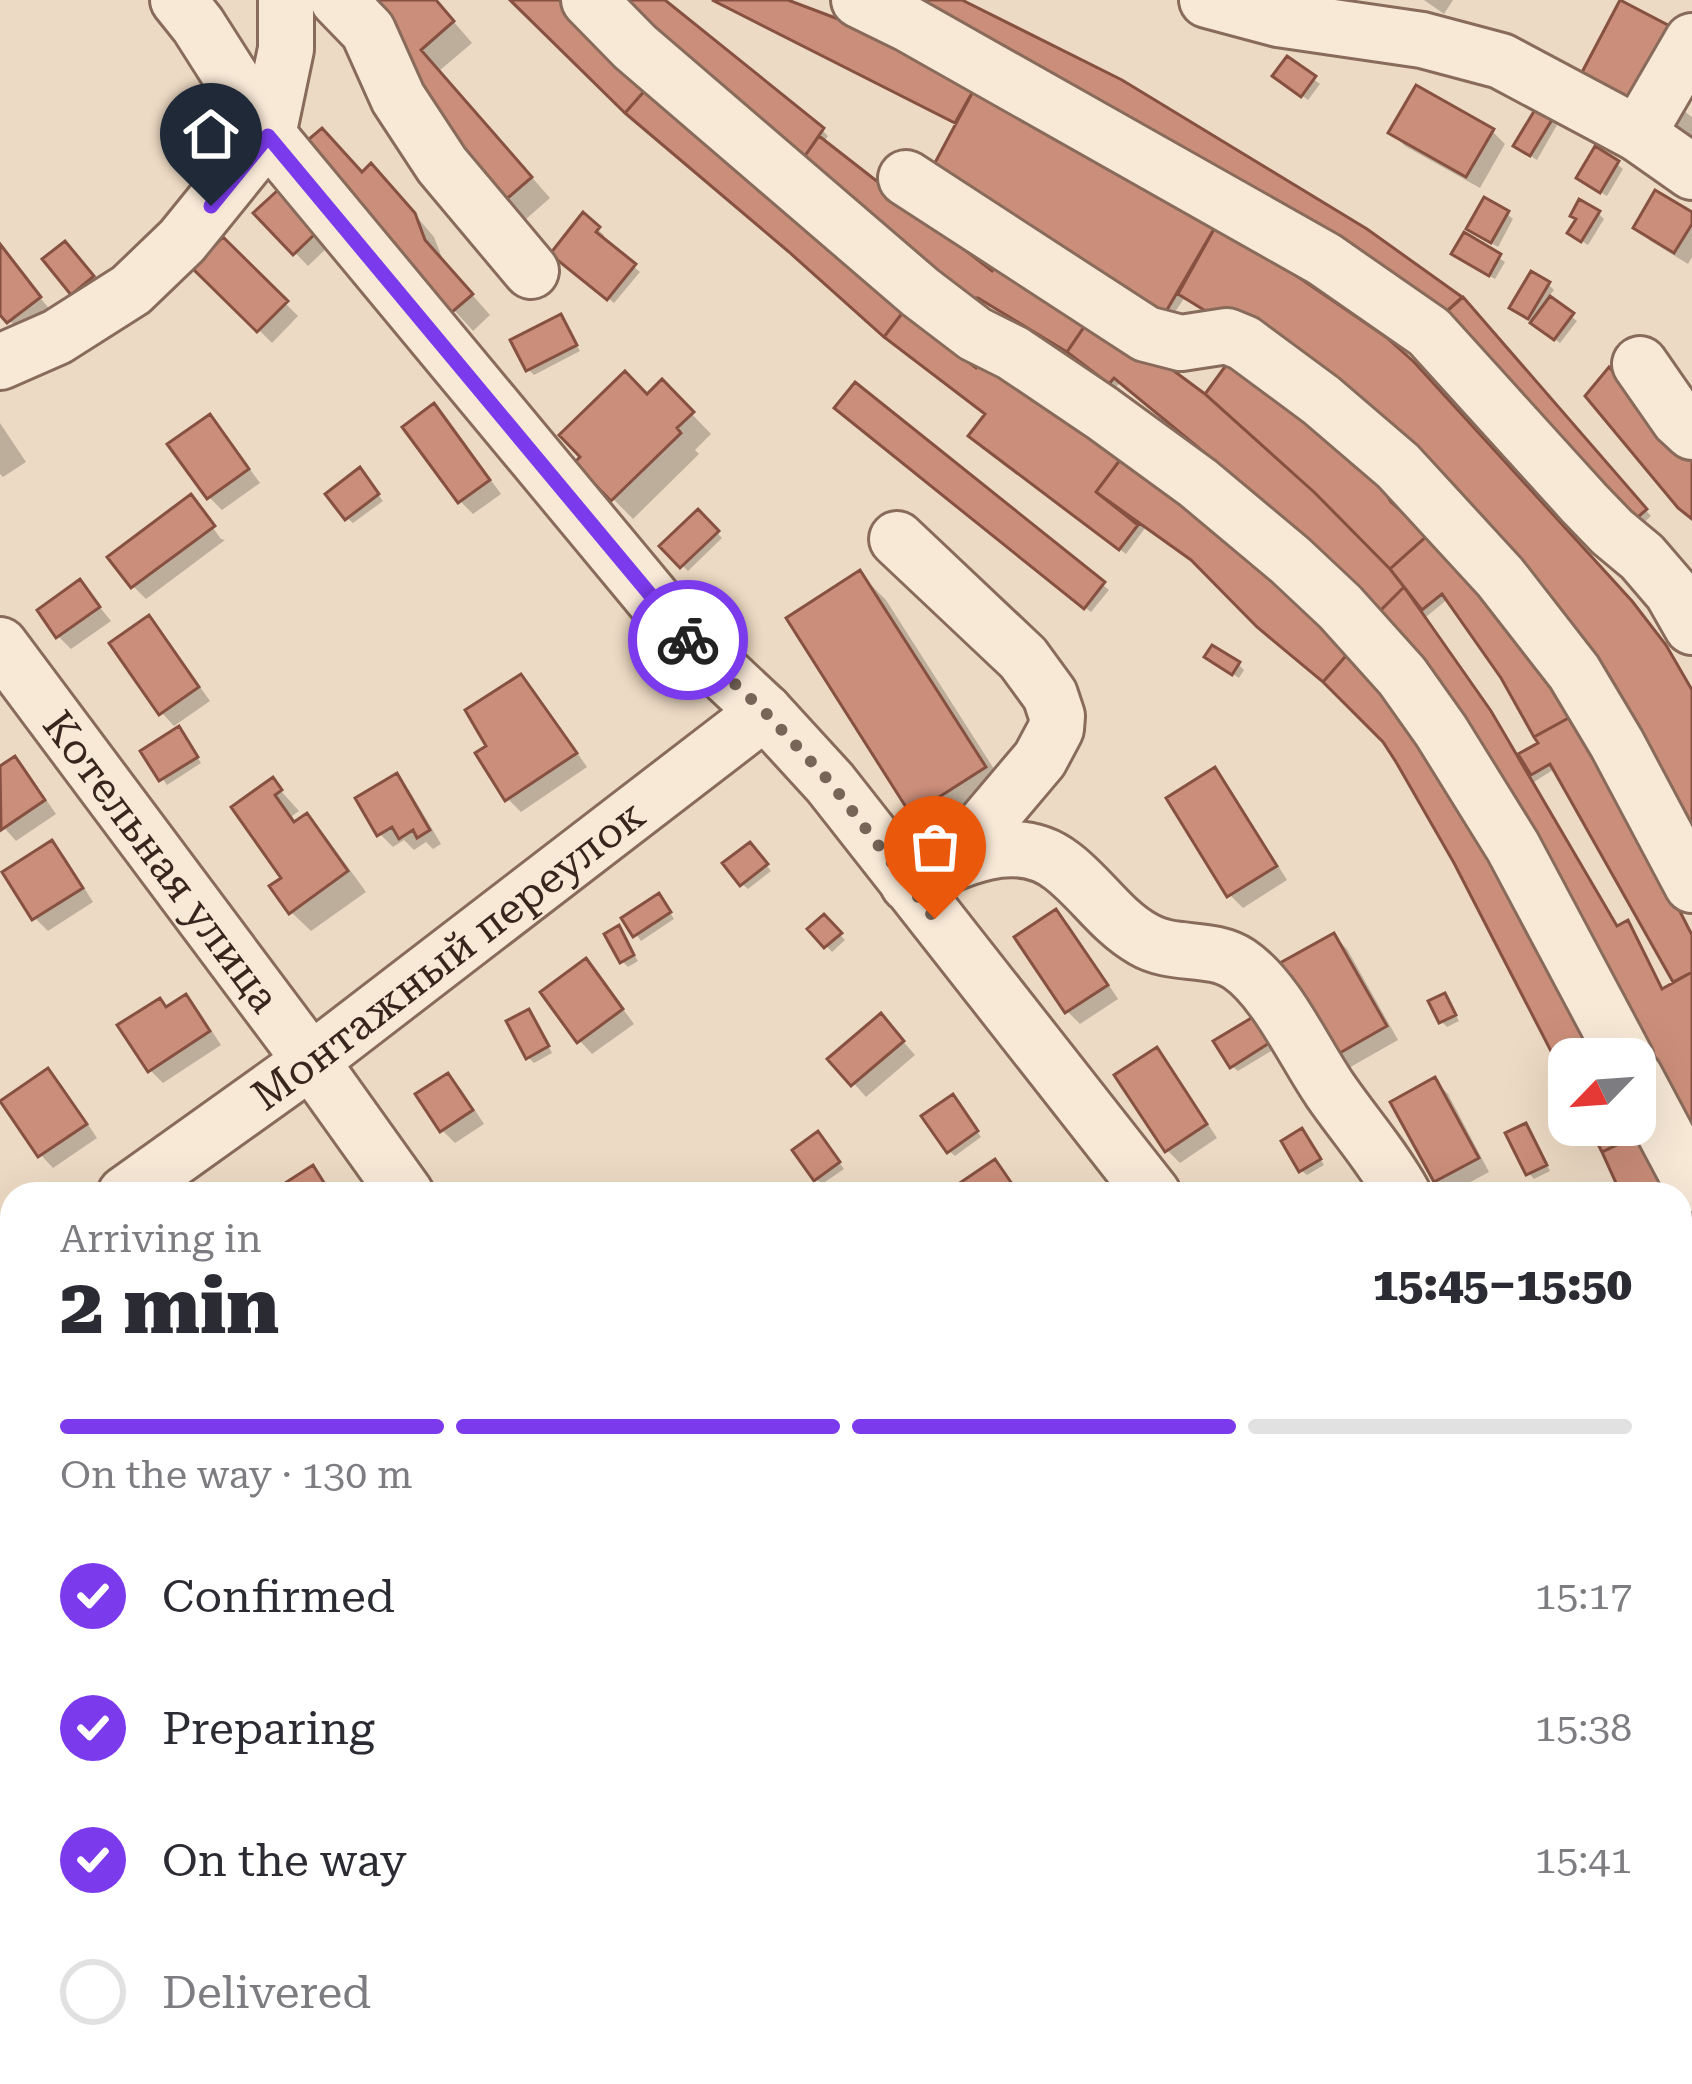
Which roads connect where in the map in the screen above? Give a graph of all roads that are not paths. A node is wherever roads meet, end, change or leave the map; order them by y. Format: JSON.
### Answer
{"nodes":[{"id":1,"x":178,"y":0,"type":"edge"},
{"id":2,"x":286,"y":0,"type":"edge"},
{"id":3,"x":338,"y":0,"type":"edge"},
{"id":4,"x":589,"y":0,"type":"edge"},
{"id":5,"x":859,"y":0,"type":"edge"},
{"id":6,"x":1207,"y":0,"type":"edge"},
{"id":7,"x":1692,"y":41,"type":"edge"},
{"id":8,"x":1638,"y":134,"type":"junction"},
{"id":9,"x":268,"y":136,"type":"junction"},
{"id":10,"x":1692,"y":172,"type":"edge"},
{"id":11,"x":906,"y":178,"type":"dead end"},
{"id":12,"x":531,"y":271,"type":"dead end"},
{"id":13,"x":0,"y":361,"type":"edge"},
{"id":14,"x":1640,"y":364,"type":"dead end"},
{"id":15,"x":1692,"y":432,"type":"edge"},
{"id":16,"x":897,"y":539,"type":"dead end"},
{"id":17,"x":1692,"y":626,"type":"edge"},
{"id":18,"x":0,"y":645,"type":"edge"},
{"id":19,"x":765,"y":712,"type":"junction"},
{"id":20,"x":930,"y":873,"type":"junction"},
{"id":21,"x":1692,"y":885,"type":"edge"},
{"id":22,"x":1615,"y":1038,"type":"edge"},
{"id":23,"x":311,"y":1061,"type":"junction"},
{"id":24,"x":1656,"y":1116,"type":"edge"},
{"id":25,"x":141,"y":1182,"type":"edge"},
{"id":26,"x":397,"y":1182,"type":"edge"},
{"id":27,"x":1145,"y":1182,"type":"edge"},
{"id":28,"x":1396,"y":1182,"type":"edge"},
{"id":29,"x":1691,"y":1182,"type":"edge"}],
"edges":[{"from":1,"to":9,"type":"street"},
{"from":2,"to":9,"type":"street"},
{"from":3,"to":12,"type":"street"},
{"from":4,"to":22,"type":"street"},
{"from":5,"to":17,"type":"street"},
{"from":6,"to":8,"type":"street"},
{"from":7,"to":8,"type":"street"},
{"from":8,"to":10,"type":"street"},
{"from":9,"to":13,"type":"street"},
{"from":9,"to":19,"type":"street"},
{"from":11,"to":21,"type":"street"},
{"from":14,"to":15,"type":"street"},
{"from":16,"to":20,"type":"street"},
{"from":18,"to":23,"type":"street","name":"Котельная улица"},
{"from":19,"to":20,"type":"street"},
{"from":19,"to":23,"type":"street","name":"Монтажный переулок"},
{"from":20,"to":27,"type":"street"},
{"from":20,"to":28,"type":"street"},
{"from":23,"to":25,"type":"street","name":"Монтажный переулок"},
{"from":23,"to":26,"type":"street","name":"Котельная улица"},
{"from":24,"to":29,"type":"street"}]}
